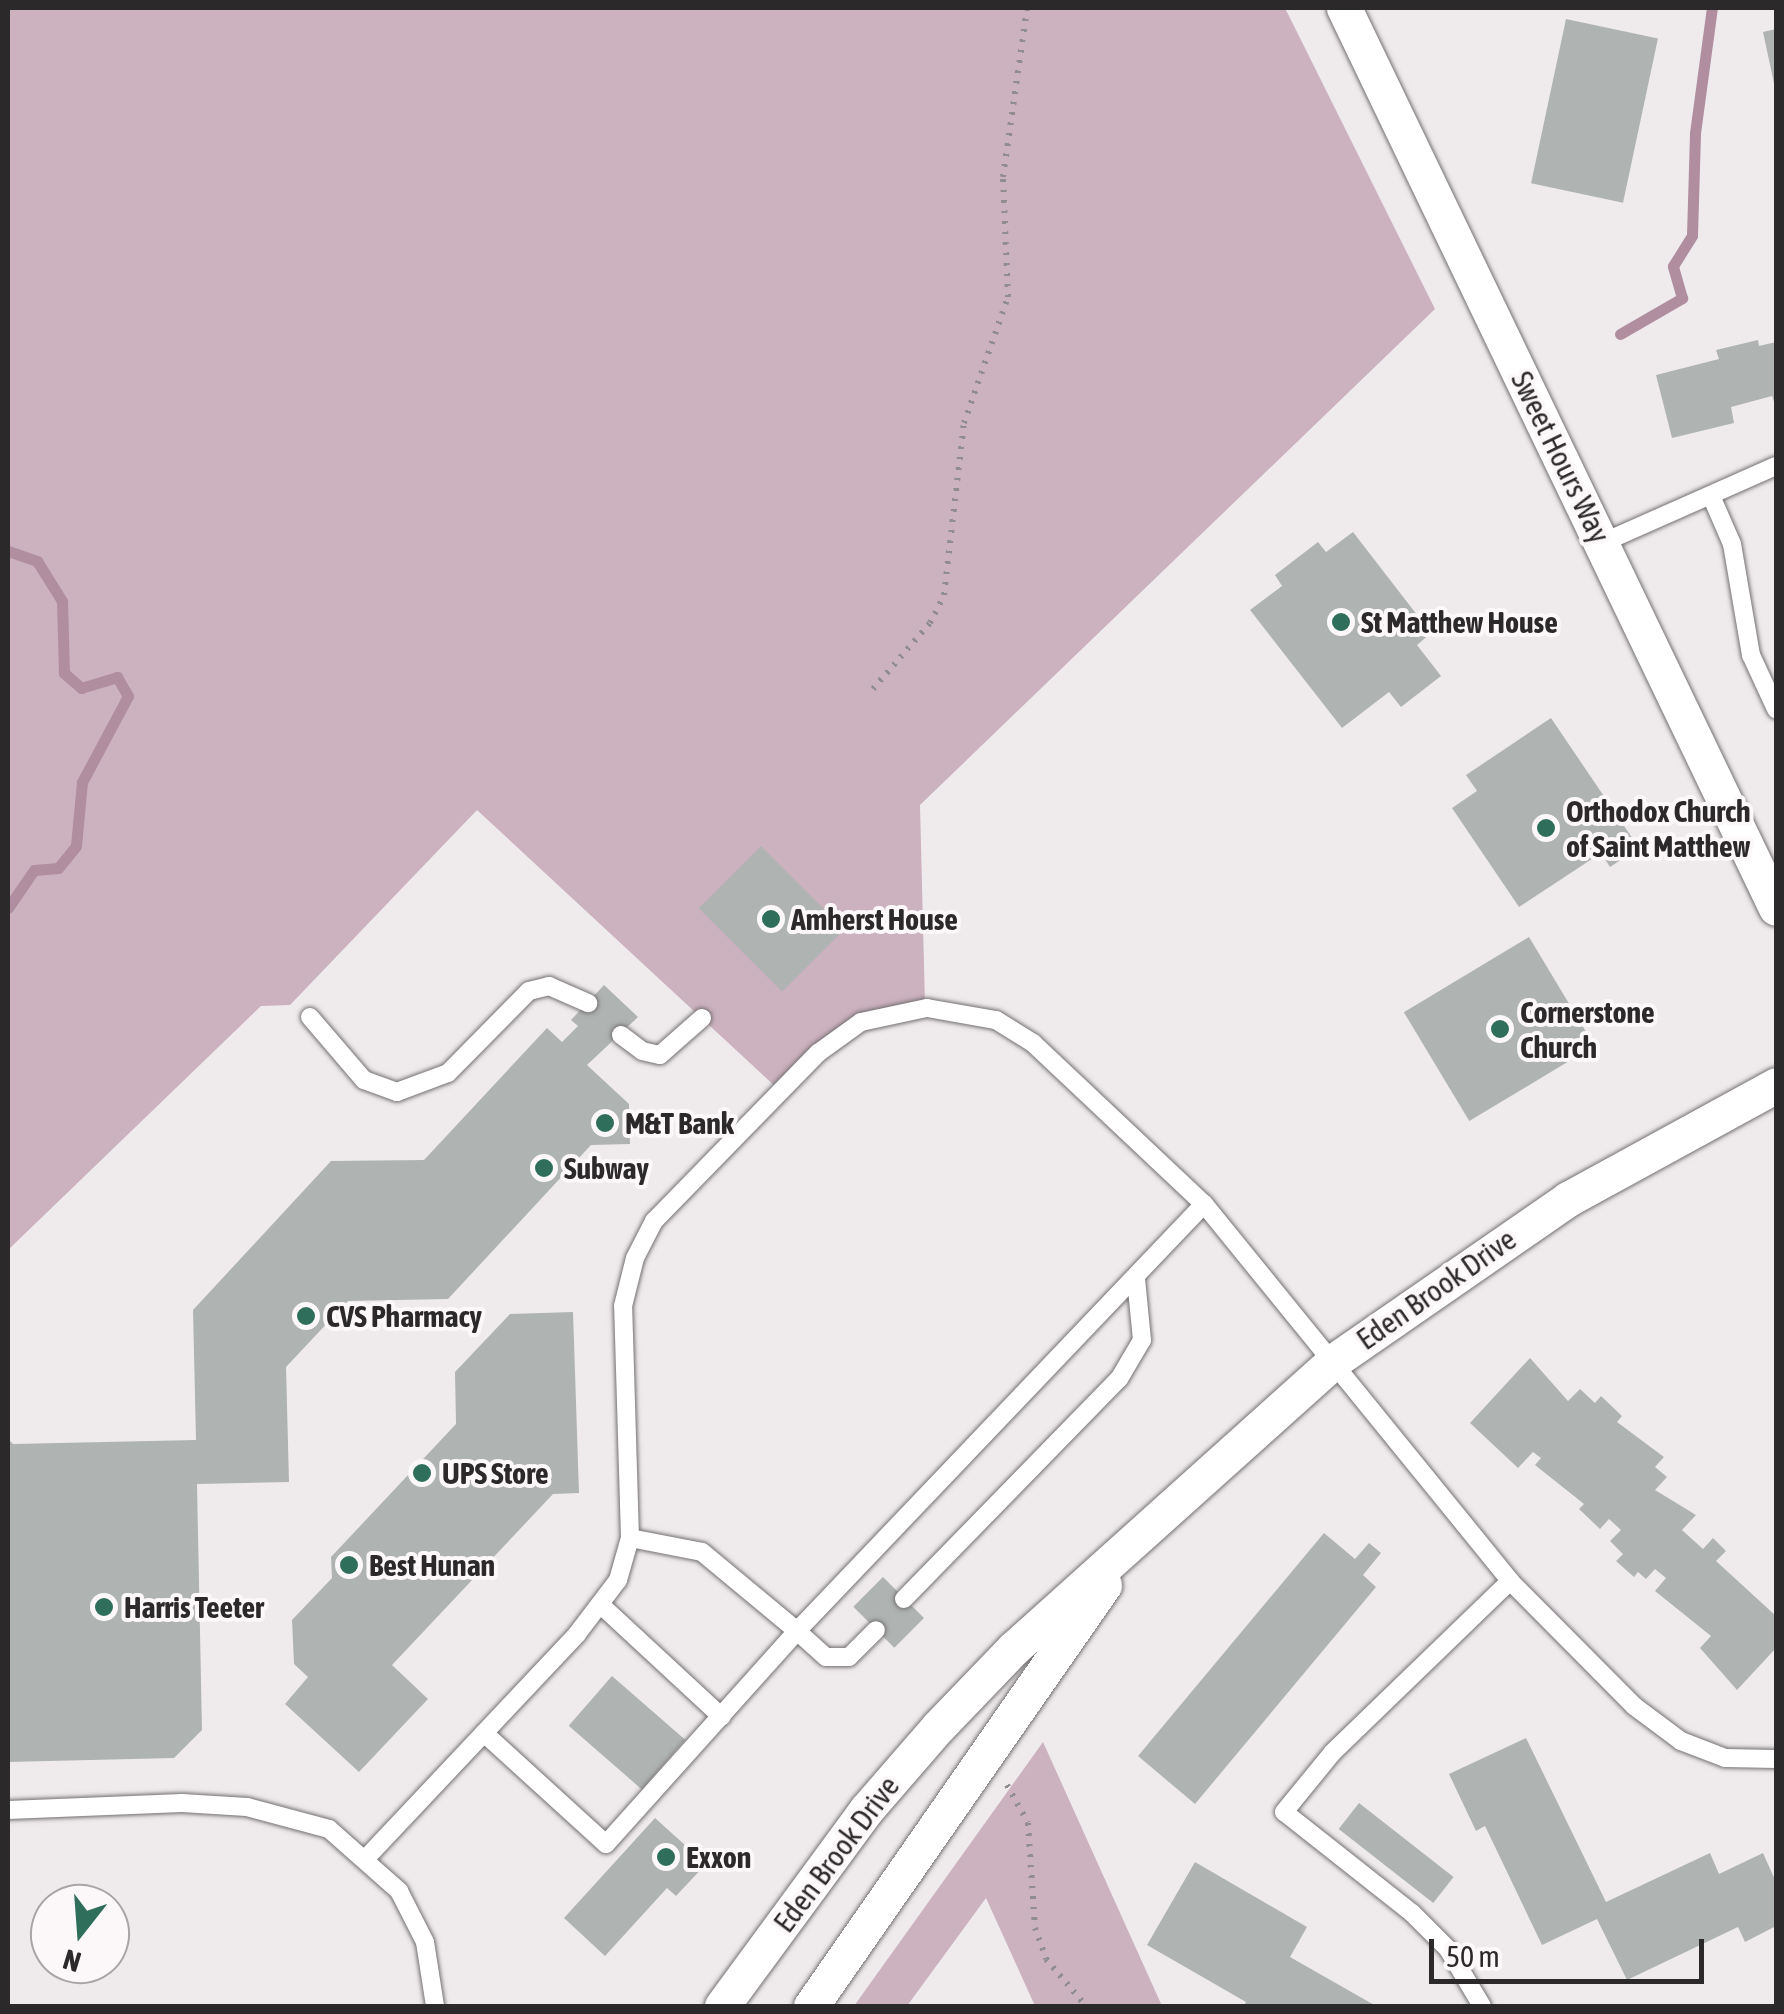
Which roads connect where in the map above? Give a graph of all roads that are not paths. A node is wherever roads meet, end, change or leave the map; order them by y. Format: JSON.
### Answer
{"nodes":[{"id":1,"x":1344,"y":8,"type":"edge"},
{"id":2,"x":1776,"y":466,"type":"edge"},
{"id":3,"x":1712,"y":498,"type":"junction"},
{"id":4,"x":1602,"y":543,"type":"junction"},
{"id":5,"x":1776,"y":710,"type":"edge"},
{"id":6,"x":1776,"y":908,"type":"edge"},
{"id":7,"x":588,"y":1002,"type":"dead end"},
{"id":8,"x":310,"y":1016,"type":"dead end"},
{"id":9,"x":702,"y":1018,"type":"dead end"},
{"id":10,"x":622,"y":1034,"type":"dead end"},
{"id":11,"x":1776,"y":1085,"type":"edge"},
{"id":12,"x":1204,"y":1204,"type":"junction"},
{"id":13,"x":1136,"y":1279,"type":"junction"},
{"id":14,"x":1334,"y":1361,"type":"junction"},
{"id":15,"x":630,"y":1538,"type":"junction"},
{"id":16,"x":1132,"y":1543,"type":"junction"},
{"id":17,"x":1510,"y":1582,"type":"junction"},
{"id":18,"x":904,"y":1599,"type":"dead end"},
{"id":19,"x":602,"y":1606,"type":"junction"},
{"id":20,"x":876,"y":1630,"type":"dead end"},
{"id":21,"x":797,"y":1632,"type":"junction"},
{"id":22,"x":722,"y":1717,"type":"junction"},
{"id":23,"x":484,"y":1732,"type":"junction"},
{"id":24,"x":1776,"y":1758,"type":"edge"},
{"id":25,"x":8,"y":1810,"type":"edge"},
{"id":26,"x":368,"y":1856,"type":"junction"},
{"id":27,"x":435,"y":2006,"type":"edge"},
{"id":28,"x":722,"y":2006,"type":"edge"},
{"id":29,"x":811,"y":2006,"type":"edge"},
{"id":30,"x":1482,"y":2006,"type":"edge"}],
"edges":[{"from":1,"to":4,"type":"street","name":"Sweet Hours Way"},
{"from":2,"to":3,"type":"lane"},
{"from":3,"to":4,"type":"lane"},
{"from":3,"to":5,"type":"lane"},
{"from":4,"to":6,"type":"street","name":"Sweet Hours Way"},
{"from":7,"to":8,"type":"lane"},
{"from":9,"to":10,"type":"lane"},
{"from":11,"to":14,"type":"street","name":"Eden Brook Drive"},
{"from":12,"to":13,"type":"lane"},
{"from":12,"to":14,"type":"lane"},
{"from":12,"to":15,"type":"lane"},
{"from":13,"to":18,"type":"lane"},
{"from":13,"to":21,"type":"lane"},
{"from":14,"to":16,"type":"street","name":"Eden Brook Drive"},
{"from":14,"to":17,"type":"lane"},
{"from":15,"to":19,"type":"lane"},
{"from":15,"to":21,"type":"lane"},
{"from":16,"to":28,"type":"street","name":"Eden Brook Drive"},
{"from":16,"to":29,"type":"street","name":"Eden Brook Drive"},
{"from":17,"to":24,"type":"lane"},
{"from":17,"to":30,"type":"lane"},
{"from":19,"to":22,"type":"lane"},
{"from":19,"to":23,"type":"lane"},
{"from":20,"to":21,"type":"lane"},
{"from":21,"to":22,"type":"lane"},
{"from":22,"to":23,"type":"lane"},
{"from":23,"to":26,"type":"lane"},
{"from":25,"to":26,"type":"lane"},
{"from":26,"to":27,"type":"lane"}]}
